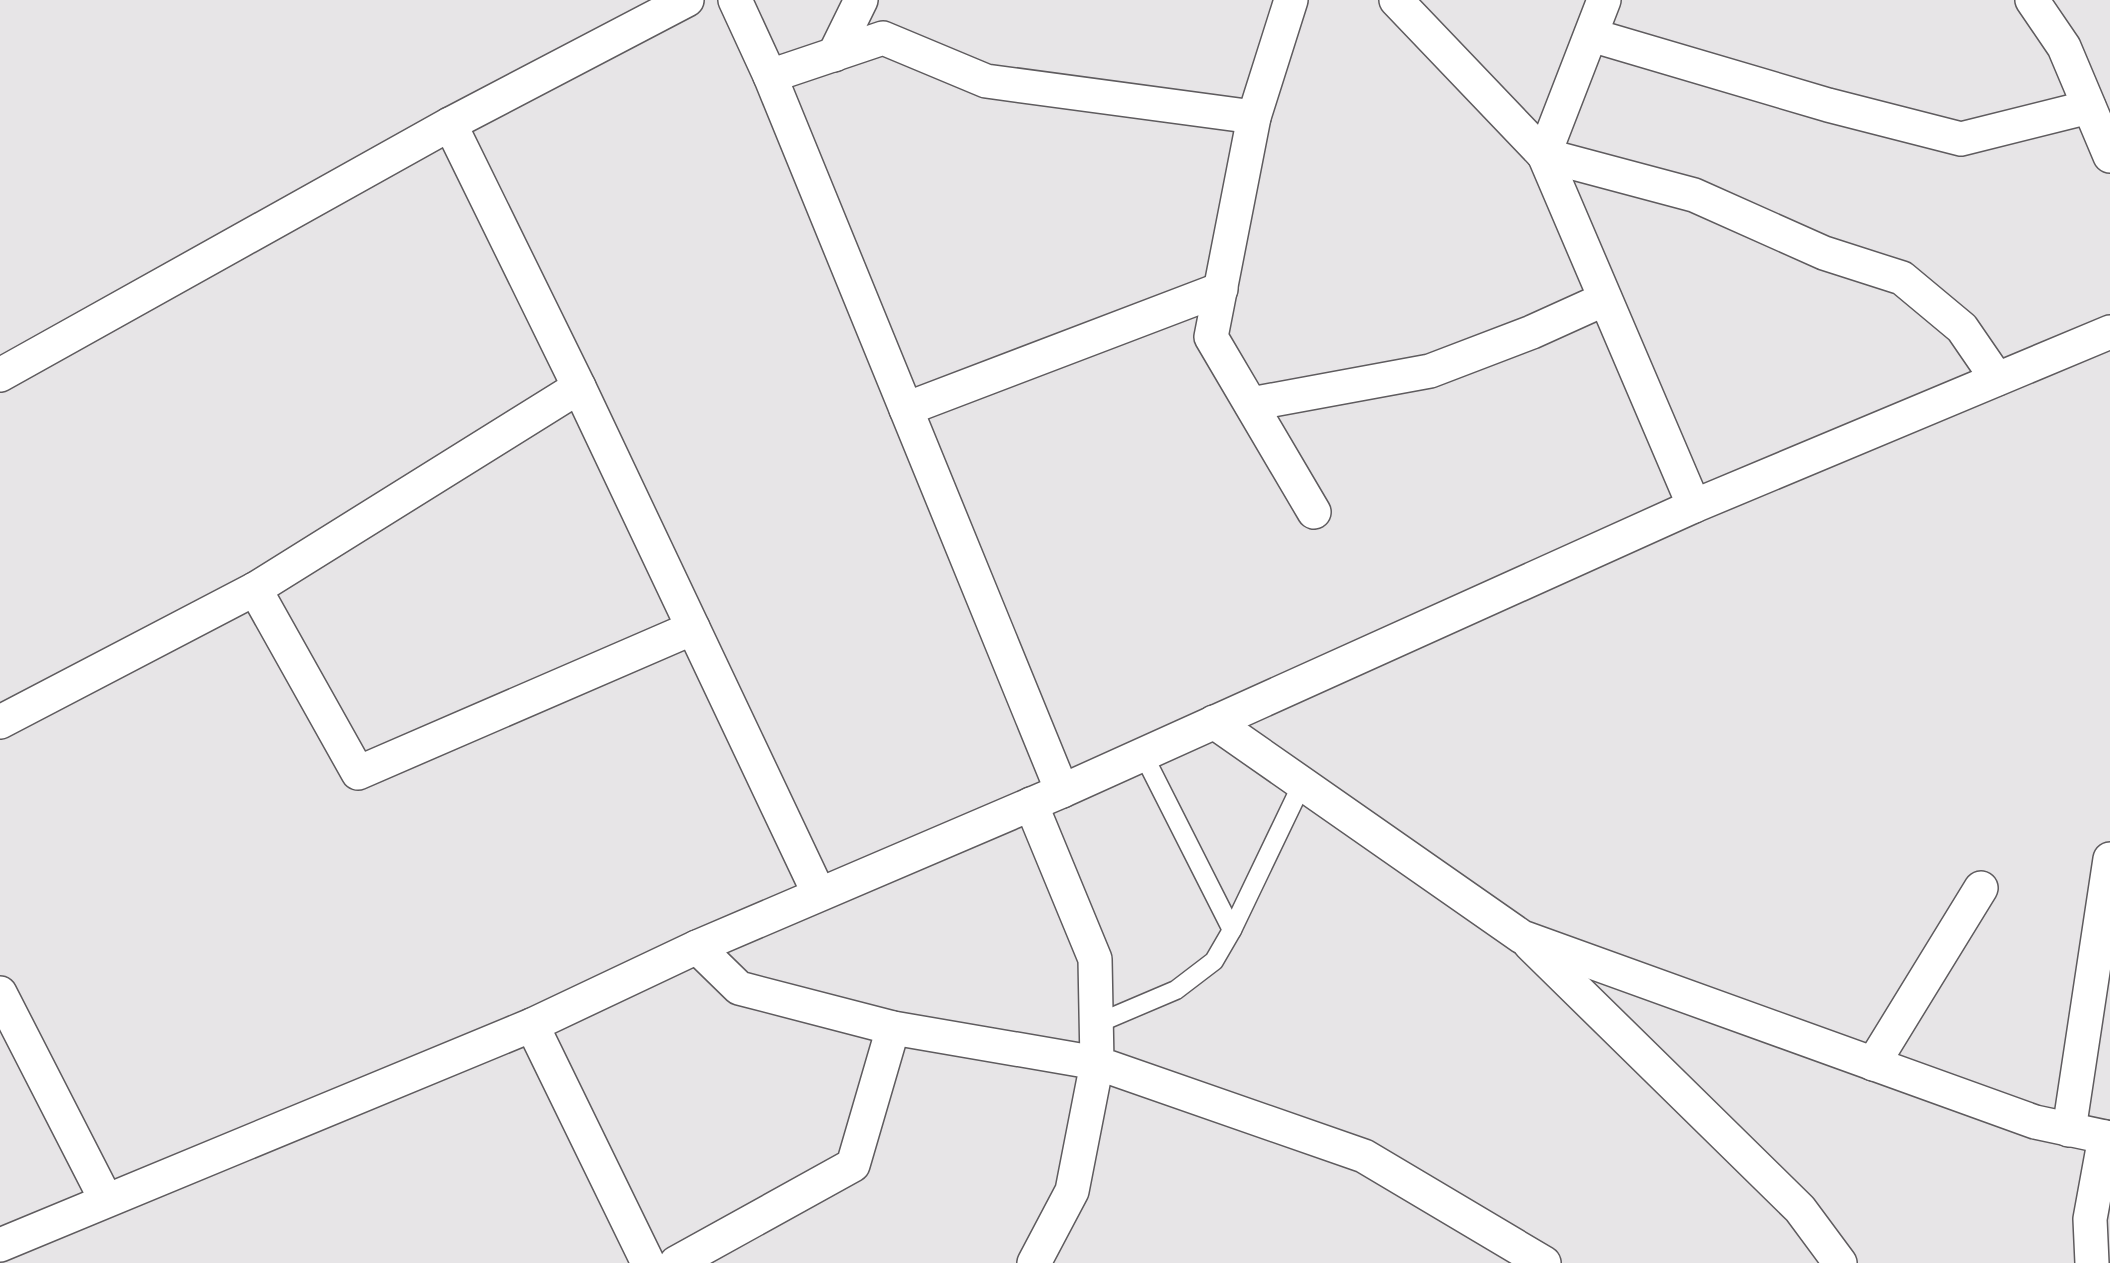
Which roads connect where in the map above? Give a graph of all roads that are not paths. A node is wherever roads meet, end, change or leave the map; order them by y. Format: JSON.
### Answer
{"nodes":[{"id":1,"x":687,"y":0,"type":"edge"},
{"id":2,"x":735,"y":0,"type":"edge"},
{"id":3,"x":861,"y":0,"type":"edge"},
{"id":4,"x":1291,"y":0,"type":"edge"},
{"id":5,"x":1396,"y":0,"type":"edge"},
{"id":6,"x":1604,"y":0,"type":"edge"},
{"id":7,"x":2046,"y":5,"type":"edge"},
{"id":8,"x":1591,"y":35,"type":"junction"},
{"id":9,"x":834,"y":55,"type":"junction"},
{"id":10,"x":770,"y":76,"type":"junction"},
{"id":11,"x":2089,"y":106,"type":"junction"},
{"id":12,"x":1254,"y":117,"type":"junction"},
{"id":13,"x":450,"y":124,"type":"junction"},
{"id":14,"x":1544,"y":154,"type":"junction"},
{"id":15,"x":2110,"y":156,"type":"edge"},
{"id":16,"x":1221,"y":289,"type":"junction"},
{"id":17,"x":1605,"y":298,"type":"junction"},
{"id":18,"x":2110,"y":332,"type":"edge"},
{"id":19,"x":0,"y":375,"type":"edge"},
{"id":20,"x":1997,"y":379,"type":"junction"},
{"id":21,"x":579,"y":387,"type":"junction"},
{"id":22,"x":1251,"y":404,"type":"junction"},
{"id":23,"x":906,"y":409,"type":"junction"},
{"id":24,"x":1694,"y":506,"type":"junction"},
{"id":25,"x":1314,"y":512,"type":"dead end"},
{"id":26,"x":255,"y":589,"type":"junction"},
{"id":27,"x":693,"y":628,"type":"junction"},
{"id":28,"x":0,"y":722,"type":"edge"},
{"id":29,"x":1214,"y":722,"type":"junction"},
{"id":30,"x":1143,"y":754,"type":"junction"},
{"id":31,"x":1302,"y":784,"type":"junction"},
{"id":32,"x":1062,"y":790,"type":"junction"},
{"id":33,"x":1031,"y":804,"type":"junction"},
{"id":34,"x":2110,"y":859,"type":"edge"},
{"id":35,"x":1981,"y":888,"type":"dead end"},
{"id":36,"x":819,"y":894,"type":"junction"},
{"id":37,"x":1232,"y":930,"type":"junction"},
{"id":38,"x":1522,"y":937,"type":"junction"},
{"id":39,"x":697,"y":947,"type":"junction"},
{"id":40,"x":0,"y":993,"type":"edge"},
{"id":41,"x":1096,"y":1024,"type":"junction"},
{"id":42,"x":532,"y":1025,"type":"junction"},
{"id":43,"x":893,"y":1029,"type":"junction"},
{"id":44,"x":1096,"y":1063,"type":"junction"},
{"id":45,"x":1873,"y":1064,"type":"junction"},
{"id":46,"x":2069,"y":1130,"type":"junction"},
{"id":47,"x":2108,"y":1138,"type":"edge"},
{"id":48,"x":106,"y":1200,"type":"junction"},
{"id":49,"x":0,"y":1245,"type":"edge"},
{"id":50,"x":648,"y":1263,"type":"edge"},
{"id":51,"x":676,"y":1263,"type":"edge"},
{"id":52,"x":1034,"y":1263,"type":"edge"},
{"id":53,"x":1544,"y":1263,"type":"edge"},
{"id":54,"x":1840,"y":1263,"type":"edge"},
{"id":55,"x":2092,"y":1263,"type":"edge"}],
"edges":[{"from":1,"to":13,"type":"street"},
{"from":2,"to":10,"type":"street"},
{"from":3,"to":9,"type":"street"},
{"from":4,"to":12,"type":"street"},
{"from":5,"to":14,"type":"street"},
{"from":6,"to":8,"type":"street"},
{"from":7,"to":11,"type":"street"},
{"from":8,"to":11,"type":"street"},
{"from":8,"to":14,"type":"street"},
{"from":9,"to":10,"type":"street"},
{"from":9,"to":12,"type":"street"},
{"from":10,"to":23,"type":"street"},
{"from":11,"to":15,"type":"street"},
{"from":12,"to":16,"type":"street"},
{"from":13,"to":19,"type":"street"},
{"from":13,"to":21,"type":"street"},
{"from":14,"to":17,"type":"street"},
{"from":14,"to":20,"type":"street"},
{"from":16,"to":22,"type":"street"},
{"from":16,"to":23,"type":"street"},
{"from":17,"to":22,"type":"street"},
{"from":17,"to":24,"type":"street"},
{"from":18,"to":20,"type":"street"},
{"from":20,"to":24,"type":"street"},
{"from":21,"to":26,"type":"street"},
{"from":21,"to":27,"type":"street"},
{"from":22,"to":25,"type":"street"},
{"from":23,"to":32,"type":"street"},
{"from":24,"to":29,"type":"street"},
{"from":26,"to":27,"type":"street"},
{"from":26,"to":28,"type":"street"},
{"from":27,"to":36,"type":"street"},
{"from":29,"to":30,"type":"street"},
{"from":29,"to":31,"type":"street"},
{"from":30,"to":32,"type":"street"},
{"from":30,"to":37,"type":"lane"},
{"from":31,"to":37,"type":"lane"},
{"from":31,"to":38,"type":"street"},
{"from":32,"to":33,"type":"street"},
{"from":33,"to":36,"type":"street"},
{"from":33,"to":41,"type":"street"},
{"from":34,"to":46,"type":"street"},
{"from":35,"to":45,"type":"street"},
{"from":36,"to":39,"type":"street"},
{"from":37,"to":41,"type":"lane"},
{"from":38,"to":45,"type":"street"},
{"from":38,"to":54,"type":"street"},
{"from":39,"to":42,"type":"street"},
{"from":39,"to":43,"type":"street"},
{"from":40,"to":48,"type":"street"},
{"from":41,"to":44,"type":"street"},
{"from":42,"to":48,"type":"street"},
{"from":42,"to":50,"type":"street"},
{"from":43,"to":44,"type":"street"},
{"from":43,"to":51,"type":"street"},
{"from":44,"to":52,"type":"street"},
{"from":44,"to":53,"type":"street"},
{"from":45,"to":46,"type":"street"},
{"from":46,"to":47,"type":"street"},
{"from":47,"to":55,"type":"street"},
{"from":48,"to":49,"type":"street"}]}
